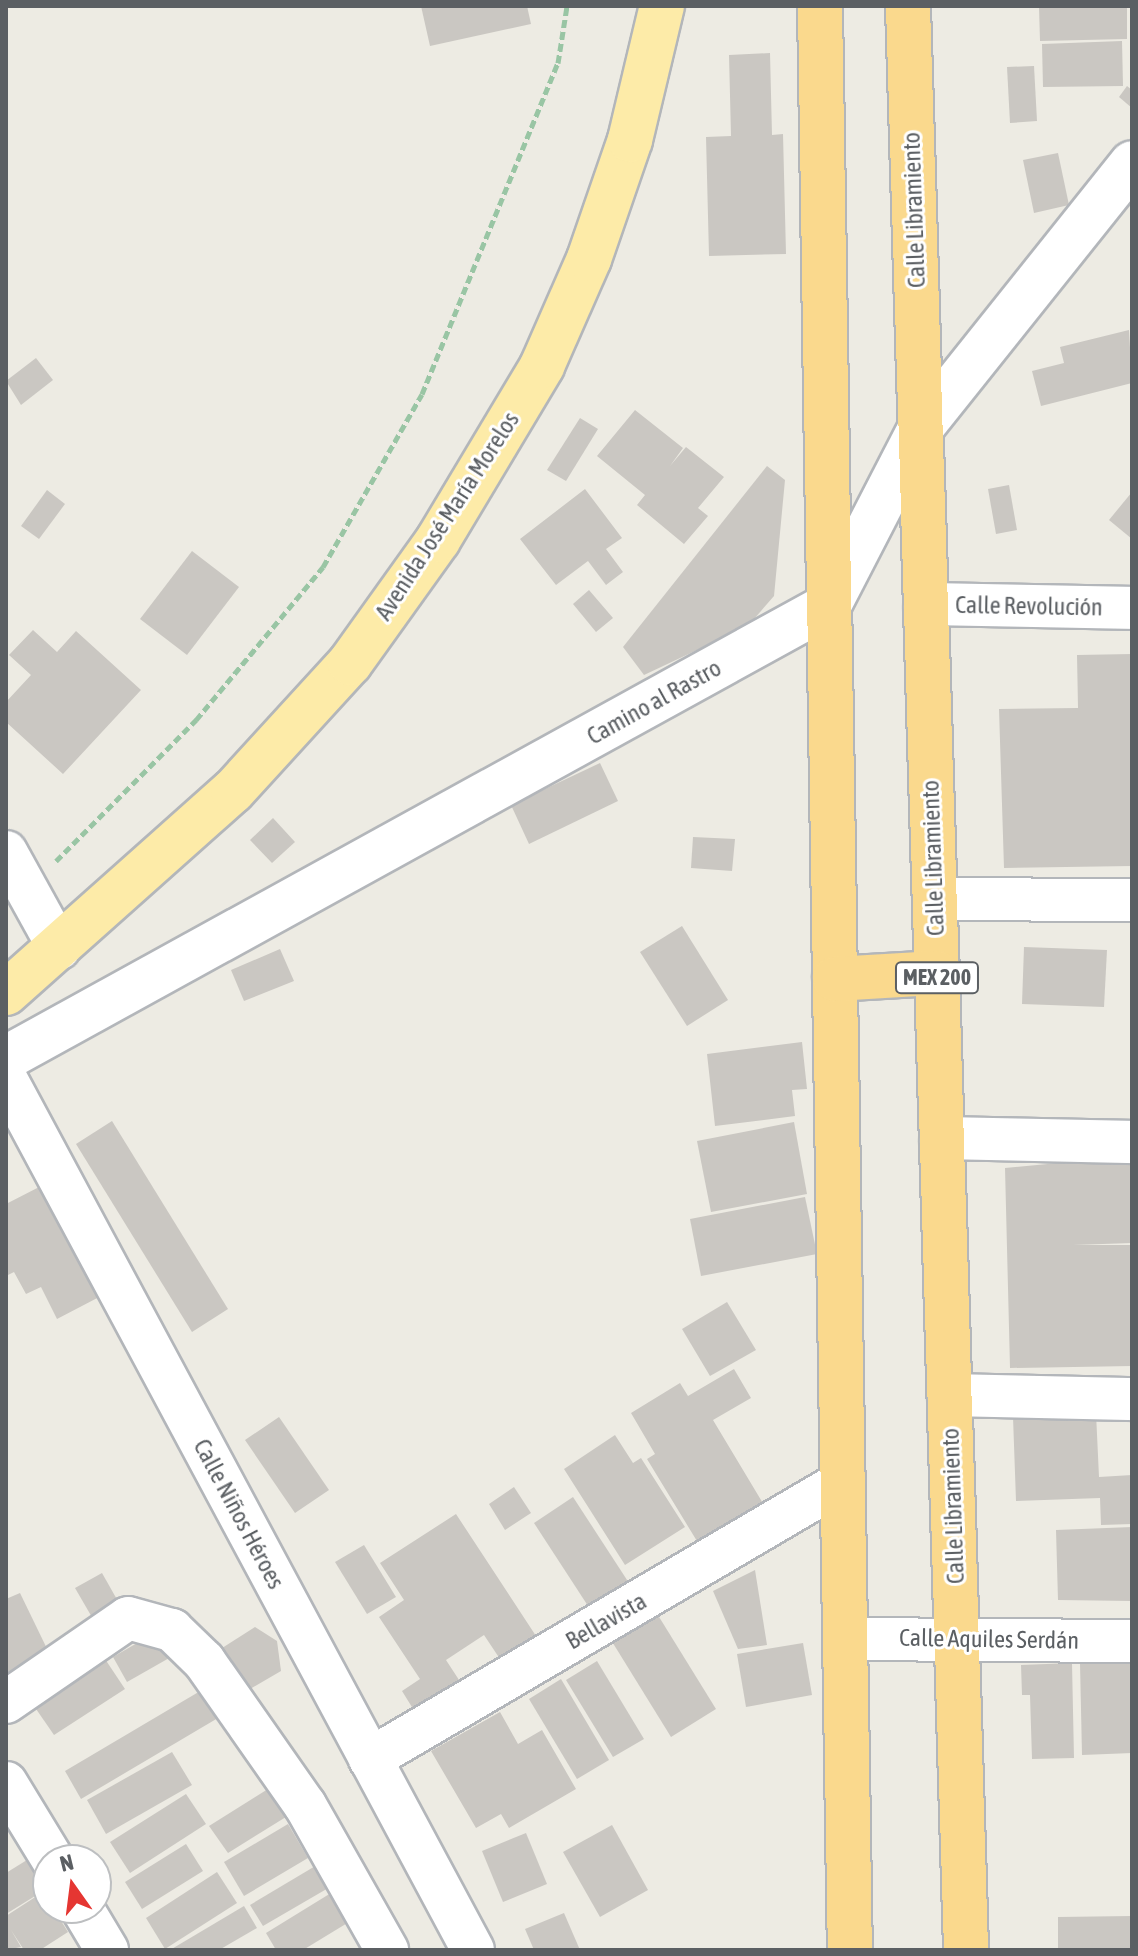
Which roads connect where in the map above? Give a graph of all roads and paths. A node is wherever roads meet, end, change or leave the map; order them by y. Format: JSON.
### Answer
{"nodes":[{"id":1,"x":567,"y":6,"type":"edge"},
{"id":2,"x":662,"y":6,"type":"edge"},
{"id":3,"x":820,"y":6,"type":"edge"},
{"id":4,"x":908,"y":6,"type":"edge"},
{"id":5,"x":1132,"y":163,"type":"edge"},
{"id":6,"x":920,"y":429,"type":"junction"},
{"id":7,"x":925,"y":604,"type":"junction"},
{"id":8,"x":829,"y":605,"type":"junction"},
{"id":9,"x":1132,"y":608,"type":"edge"},
{"id":10,"x":6,"y":852,"type":"edge"},
{"id":11,"x":16,"y":884,"type":"edge"},
{"id":12,"x":934,"y":899,"type":"junction"},
{"id":13,"x":1132,"y":900,"type":"edge"},
{"id":14,"x":59,"y":948,"type":"junction"},
{"id":15,"x":937,"y":973,"type":"junction"},
{"id":16,"x":835,"y":979,"type":"junction"},
{"id":17,"x":6,"y":993,"type":"edge"},
{"id":18,"x":6,"y":1058,"type":"edge"},
{"id":19,"x":6,"y":1079,"type":"edge"},
{"id":20,"x":941,"y":1138,"type":"junction"},
{"id":21,"x":1132,"y":1142,"type":"edge"},
{"id":22,"x":949,"y":1395,"type":"junction"},
{"id":23,"x":1132,"y":1399,"type":"edge"},
{"id":24,"x":842,"y":1482,"type":"junction"},
{"id":25,"x":956,"y":1636,"type":"junction"},
{"id":26,"x":845,"y":1639,"type":"junction"},
{"id":27,"x":1132,"y":1641,"type":"edge"},
{"id":28,"x":6,"y":1702,"type":"edge"},
{"id":29,"x":370,"y":1759,"type":"junction"},
{"id":30,"x":6,"y":1783,"type":"edge"},
{"id":31,"x":43,"y":1844,"type":"edge"},
{"id":32,"x":92,"y":1924,"type":"edge"},
{"id":33,"x":107,"y":1950,"type":"edge"},
{"id":34,"x":387,"y":1950,"type":"edge"},
{"id":35,"x":473,"y":1950,"type":"edge"},
{"id":36,"x":850,"y":1950,"type":"edge"},
{"id":37,"x":966,"y":1950,"type":"edge"}],
"edges":[{"from":1,"to":11,"type":"path"},
{"from":2,"to":14,"type":"main road","name":"Avenida José María Morelos"},
{"from":3,"to":8,"type":"highway"},
{"from":4,"to":6,"type":"highway","name":"Calle Libramiento","number":"MEX 200"},
{"from":5,"to":6,"type":"street"},
{"from":6,"to":7,"type":"highway","name":"Calle Libramiento","number":"MEX 200"},
{"from":6,"to":8,"type":"street"},
{"from":7,"to":9,"type":"street","name":"Calle Revolución"},
{"from":7,"to":12,"type":"highway","name":"Calle Libramiento","number":"MEX 200"},
{"from":8,"to":16,"type":"highway"},
{"from":8,"to":18,"type":"street","name":"Camino al Rastro"},
{"from":10,"to":11,"type":"street"},
{"from":11,"to":14,"type":"street"},
{"from":12,"to":13,"type":"street"},
{"from":12,"to":15,"type":"highway","name":"Calle Libramiento","number":"MEX 200"},
{"from":14,"to":17,"type":"main road","name":"Avenida José María Morelos"},
{"from":15,"to":16,"type":"highway"},
{"from":15,"to":20,"type":"highway","name":"Calle Libramiento","number":"MEX 200"},
{"from":16,"to":24,"type":"highway"},
{"from":19,"to":29,"type":"street","name":"Calle Niños Héroes"},
{"from":20,"to":21,"type":"street"},
{"from":20,"to":22,"type":"highway","name":"Calle Libramiento","number":"MEX 200"},
{"from":22,"to":23,"type":"street"},
{"from":22,"to":25,"type":"highway","name":"Calle Libramiento","number":"MEX 200"},
{"from":24,"to":26,"type":"highway"},
{"from":24,"to":29,"type":"street","name":"Bellavista"},
{"from":25,"to":26,"type":"street","name":"Calle Aquiles Serdán"},
{"from":25,"to":27,"type":"street","name":"Calle Aquiles Serdán"},
{"from":25,"to":37,"type":"highway","name":"Calle Libramiento","number":"MEX 200"},
{"from":26,"to":36,"type":"highway"},
{"from":28,"to":34,"type":"street"},
{"from":29,"to":35,"type":"street","name":"Calle Niños Héroes"},
{"from":30,"to":31,"type":"street"},
{"from":32,"to":33,"type":"street"}]}
